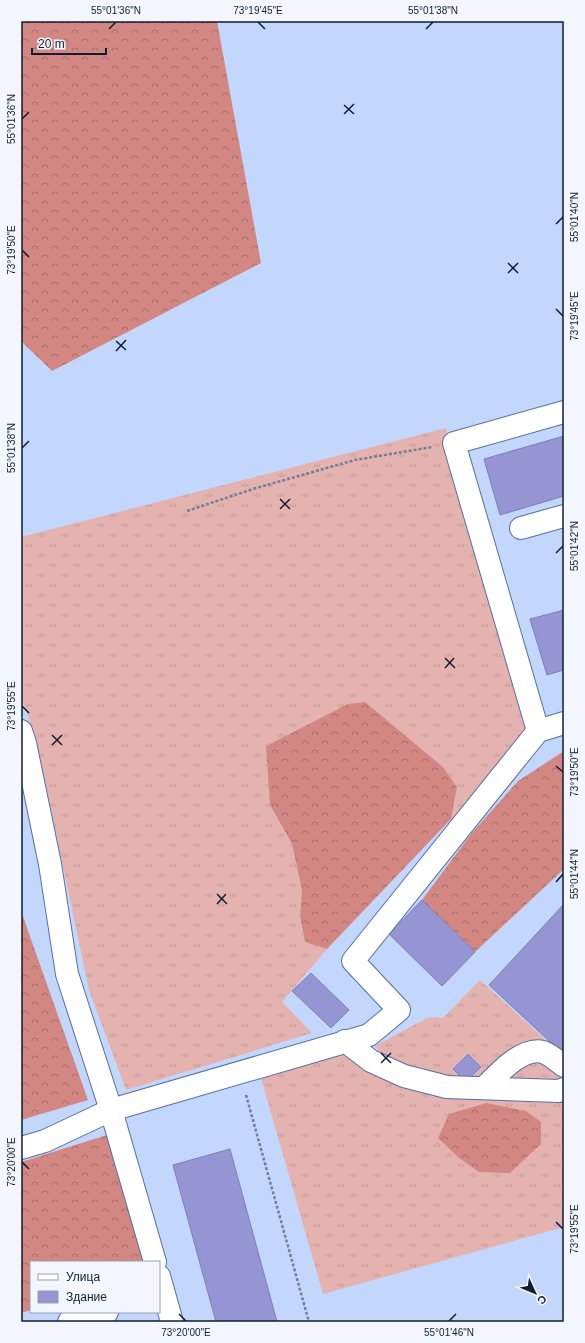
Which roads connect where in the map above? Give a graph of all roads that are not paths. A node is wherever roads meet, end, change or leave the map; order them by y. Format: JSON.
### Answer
{"nodes":[{"id":1,"x":564,"y":412,"type":"edge"},
{"id":2,"x":564,"y":516,"type":"edge"},
{"id":3,"x":521,"y":528,"type":"dead end"},
{"id":4,"x":564,"y":722,"type":"edge"},
{"id":5,"x":538,"y":731,"type":"junction"},
{"id":6,"x":21,"y":732,"type":"edge"},
{"id":7,"x":345,"y":1041,"type":"junction"},
{"id":8,"x":564,"y":1066,"type":"edge"},
{"id":9,"x":484,"y":1088,"type":"junction"},
{"id":10,"x":564,"y":1089,"type":"edge"},
{"id":11,"x":111,"y":1110,"type":"junction"},
{"id":12,"x":21,"y":1148,"type":"edge"},
{"id":13,"x":155,"y":1261,"type":"edge"},
{"id":14,"x":160,"y":1280,"type":"edge"},
{"id":15,"x":103,"y":1313,"type":"edge"},
{"id":16,"x":155,"y":1313,"type":"edge"},
{"id":17,"x":69,"y":1322,"type":"edge"},
{"id":18,"x":169,"y":1322,"type":"edge"},
{"id":19,"x":172,"y":1322,"type":"edge"}],
"edges":[{"from":1,"to":5,"type":"lane"},
{"from":2,"to":3,"type":"lane"},
{"from":4,"to":5,"type":"lane"},
{"from":5,"to":7,"type":"lane"},
{"from":6,"to":11,"type":"lane"},
{"from":7,"to":9,"type":"lane"},
{"from":7,"to":11,"type":"lane"},
{"from":8,"to":9,"type":"lane"},
{"from":9,"to":10,"type":"lane"},
{"from":11,"to":12,"type":"lane"},
{"from":11,"to":13,"type":"lane"},
{"from":14,"to":19,"type":"lane"},
{"from":15,"to":17,"type":"lane"},
{"from":16,"to":18,"type":"lane"}]}
